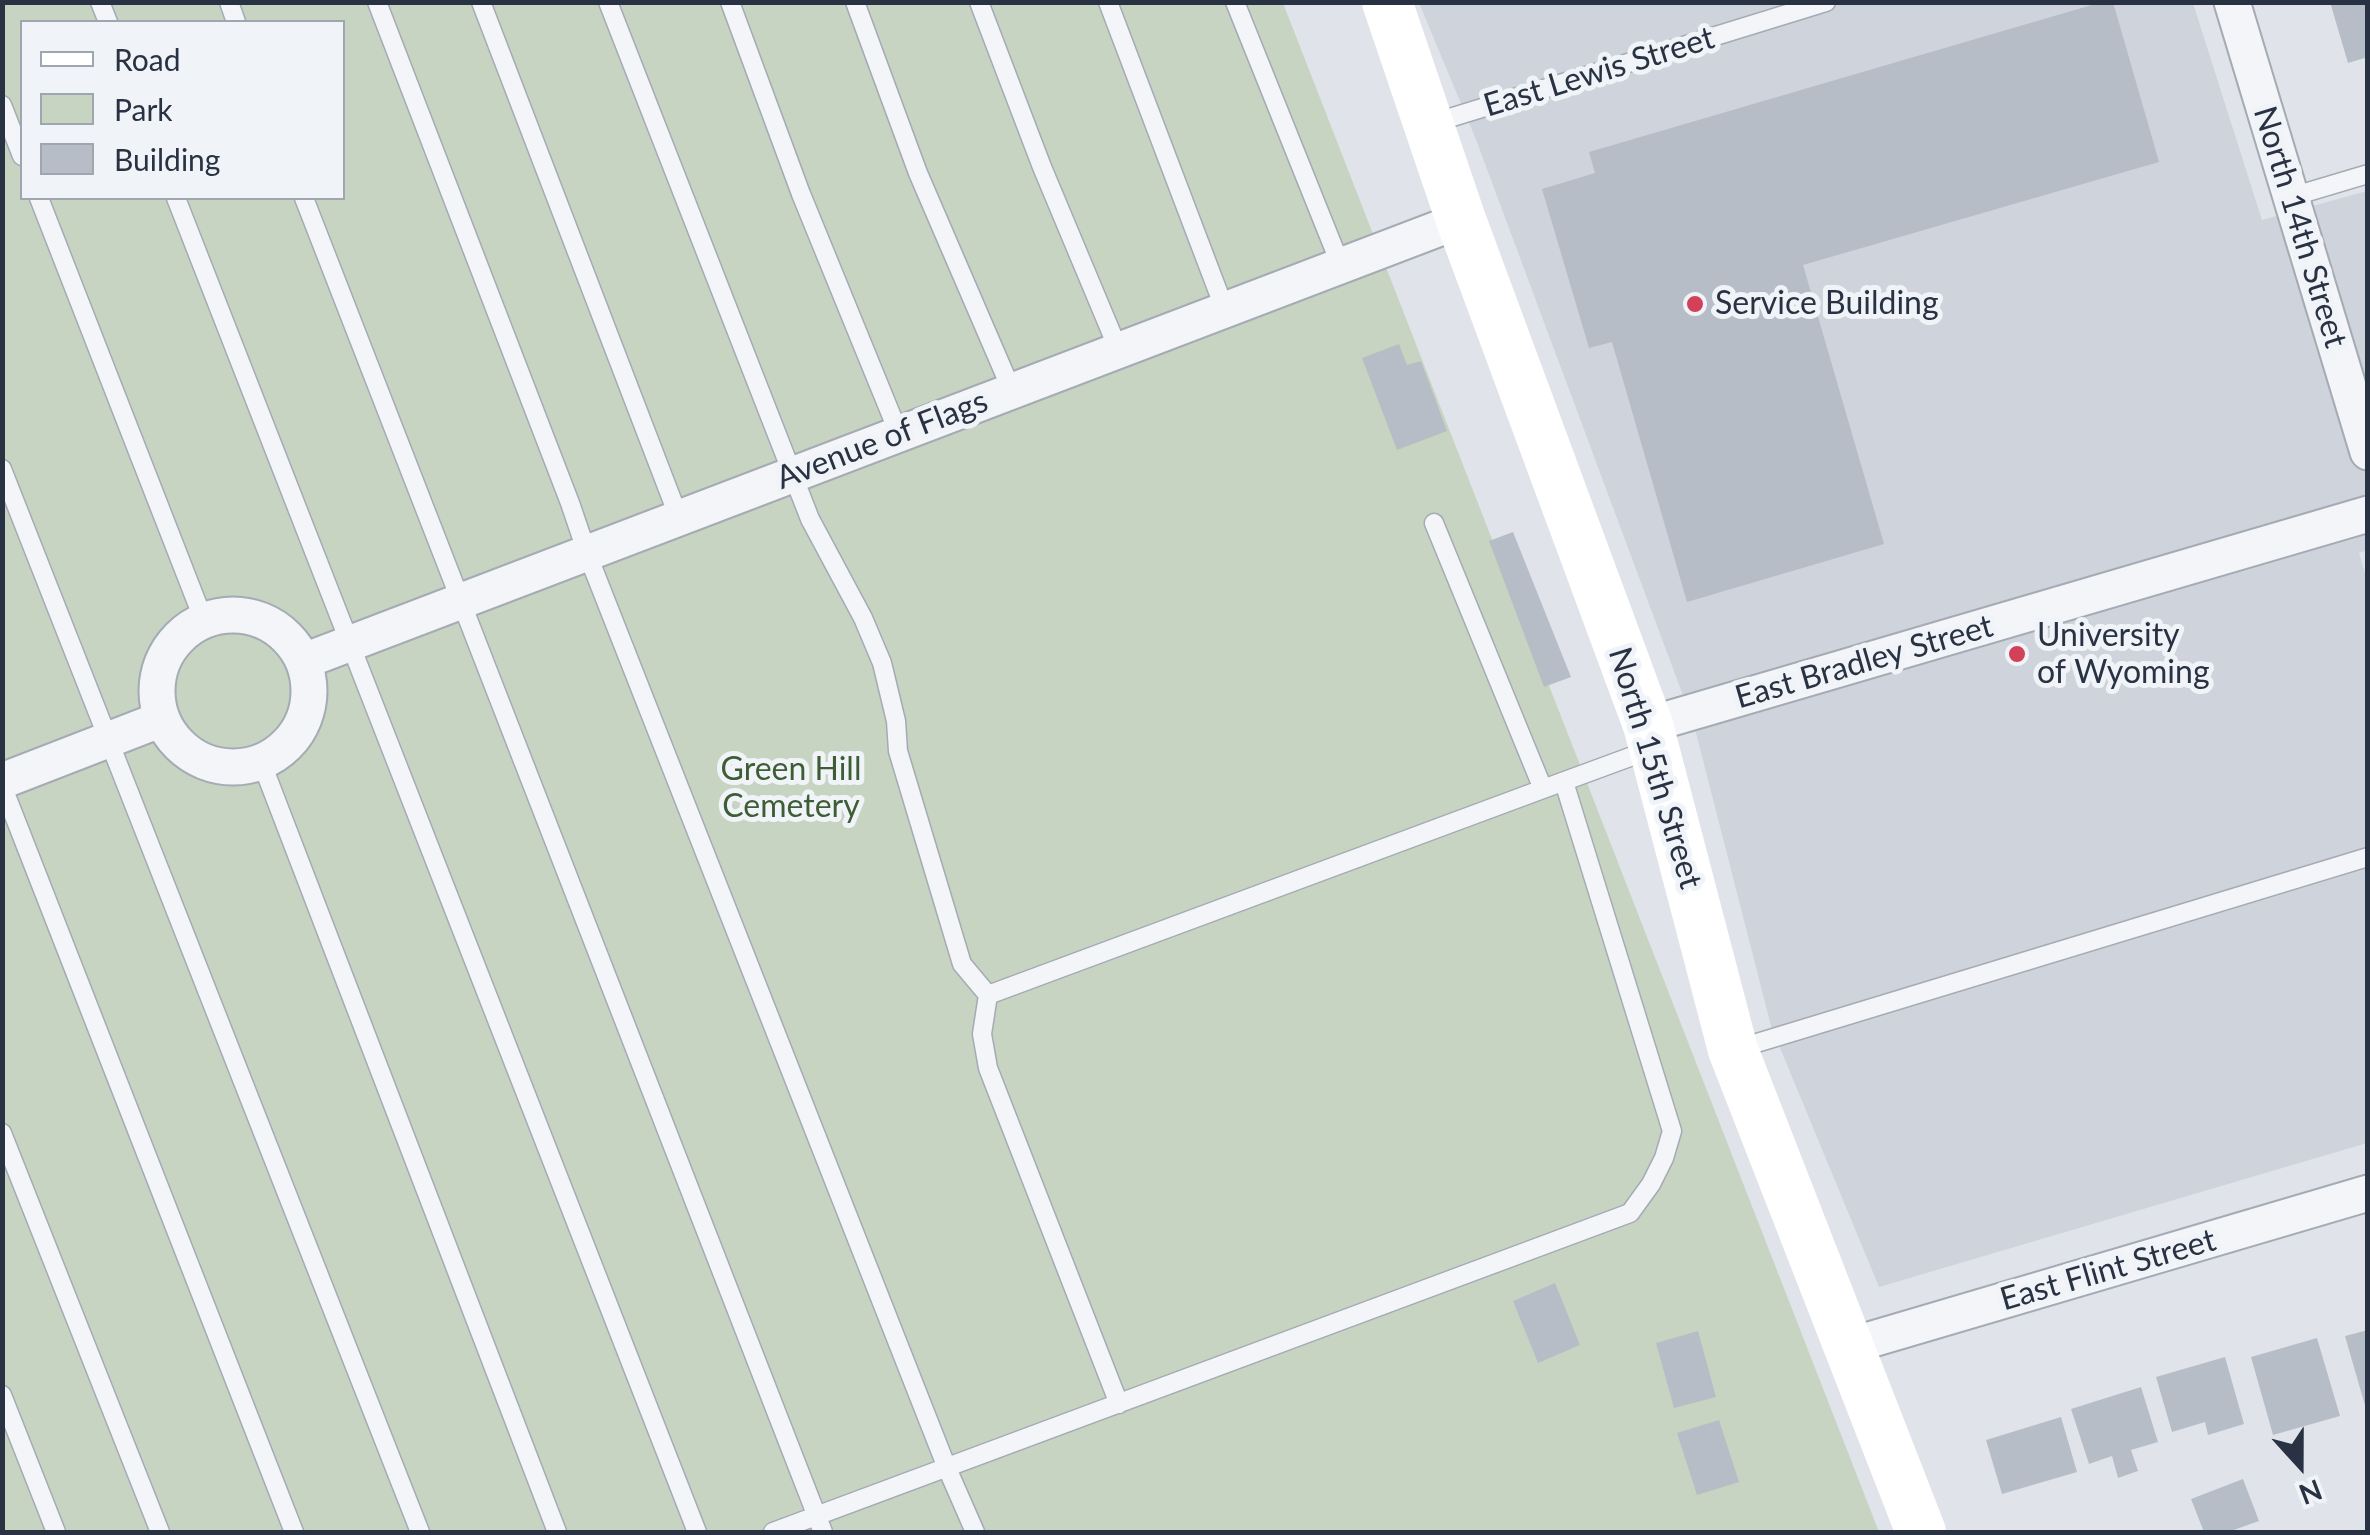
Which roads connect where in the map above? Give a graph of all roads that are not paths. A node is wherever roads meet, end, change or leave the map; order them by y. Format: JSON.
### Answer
{"nodes":[{"id":1,"x":377,"y":2,"type":"edge"},
{"id":2,"x":481,"y":2,"type":"edge"},
{"id":3,"x":608,"y":2,"type":"edge"},
{"id":4,"x":730,"y":2,"type":"edge"},
{"id":5,"x":855,"y":2,"type":"edge"},
{"id":6,"x":979,"y":2,"type":"edge"},
{"id":7,"x":1108,"y":2,"type":"edge"},
{"id":8,"x":1235,"y":2,"type":"edge"},
{"id":9,"x":1386,"y":2,"type":"edge"},
{"id":10,"x":1826,"y":2,"type":"edge"},
{"id":11,"x":2232,"y":2,"type":"edge"},
{"id":12,"x":2,"y":104,"type":"edge"},
{"id":13,"x":1429,"y":124,"type":"junction"},
{"id":14,"x":20,"y":151,"type":"edge"},
{"id":15,"x":2368,"y":174,"type":"edge"},
{"id":16,"x":2290,"y":197,"type":"junction"},
{"id":17,"x":40,"y":200,"type":"edge"},
{"id":18,"x":177,"y":200,"type":"edge"},
{"id":19,"x":305,"y":200,"type":"edge"},
{"id":20,"x":1461,"y":220,"type":"junction"},
{"id":21,"x":1340,"y":266,"type":"junction"},
{"id":22,"x":1225,"y":310,"type":"junction"},
{"id":23,"x":1118,"y":351,"type":"junction"},
{"id":24,"x":1012,"y":391,"type":"junction"},
{"id":25,"x":900,"y":434,"type":"junction"},
{"id":26,"x":2368,"y":452,"type":"edge"},
{"id":27,"x":2,"y":469,"type":"edge"},
{"id":28,"x":793,"y":474,"type":"junction"},
{"id":29,"x":2368,"y":514,"type":"edge"},
{"id":30,"x":679,"y":518,"type":"junction"},
{"id":31,"x":1434,"y":523,"type":"dead end"},
{"id":32,"x":587,"y":552,"type":"junction"},
{"id":33,"x":461,"y":601,"type":"junction"},
{"id":34,"x":204,"y":621,"type":"junction"},
{"id":35,"x":350,"y":643,"type":"junction"},
{"id":36,"x":304,"y":660,"type":"junction"},
{"id":37,"x":162,"y":719,"type":"junction"},
{"id":38,"x":1651,"y":736,"type":"junction"},
{"id":39,"x":108,"y":740,"type":"junction"},
{"id":40,"x":261,"y":762,"type":"junction"},
{"id":41,"x":1564,"y":782,"type":"junction"},
{"id":42,"x":2,"y":783,"type":"edge"},
{"id":43,"x":1543,"y":789,"type":"junction"},
{"id":44,"x":2368,"y":857,"type":"edge"},
{"id":45,"x":988,"y":995,"type":"junction"},
{"id":46,"x":1734,"y":1050,"type":"junction"},
{"id":47,"x":2,"y":1133,"type":"edge"},
{"id":48,"x":2368,"y":1193,"type":"edge"},
{"id":49,"x":1849,"y":1346,"type":"junction"},
{"id":50,"x":2,"y":1395,"type":"edge"},
{"id":51,"x":1118,"y":1404,"type":"junction"},
{"id":52,"x":947,"y":1468,"type":"junction"},
{"id":53,"x":820,"y":1524,"type":"edge"},
{"id":54,"x":56,"y":1532,"type":"edge"},
{"id":55,"x":160,"y":1532,"type":"edge"},
{"id":56,"x":294,"y":1532,"type":"edge"},
{"id":57,"x":420,"y":1532,"type":"edge"},
{"id":58,"x":557,"y":1532,"type":"edge"},
{"id":59,"x":696,"y":1532,"type":"edge"},
{"id":60,"x":774,"y":1532,"type":"edge"},
{"id":61,"x":975,"y":1532,"type":"edge"},
{"id":62,"x":1921,"y":1532,"type":"edge"}],
"edges":[{"from":1,"to":32,"type":"lane"},
{"from":2,"to":30,"type":"lane"},
{"from":3,"to":28,"type":"lane"},
{"from":4,"to":25,"type":"lane"},
{"from":5,"to":24,"type":"lane"},
{"from":6,"to":23,"type":"lane"},
{"from":7,"to":22,"type":"lane"},
{"from":8,"to":21,"type":"lane"},
{"from":9,"to":13,"type":"main road","name":"North 15th Street"},
{"from":10,"to":13,"type":"lane","name":"East Lewis Street"},
{"from":11,"to":16,"type":"street","name":"North 14th Street"},
{"from":12,"to":14,"type":"lane"},
{"from":13,"to":20,"type":"main road","name":"North 15th Street"},
{"from":15,"to":16,"type":"lane"},
{"from":16,"to":26,"type":"street","name":"North 14th Street"},
{"from":17,"to":34,"type":"lane"},
{"from":18,"to":35,"type":"lane"},
{"from":19,"to":33,"type":"lane"},
{"from":20,"to":21,"type":"street","name":"Avenue of Flags"},
{"from":20,"to":38,"type":"main road","name":"North 15th Street"},
{"from":21,"to":22,"type":"street","name":"Avenue of Flags"},
{"from":22,"to":23,"type":"street","name":"Avenue of Flags"},
{"from":23,"to":24,"type":"street","name":"Avenue of Flags"},
{"from":24,"to":25,"type":"street","name":"Avenue of Flags"},
{"from":25,"to":28,"type":"street","name":"Avenue of Flags"},
{"from":27,"to":39,"type":"lane"},
{"from":28,"to":30,"type":"street","name":"Avenue of Flags"},
{"from":28,"to":45,"type":"lane"},
{"from":29,"to":38,"type":"street","name":"East Bradley Street"},
{"from":30,"to":32,"type":"street","name":"Avenue of Flags"},
{"from":31,"to":43,"type":"lane"},
{"from":32,"to":33,"type":"street","name":"Avenue of Flags"},
{"from":32,"to":52,"type":"lane"},
{"from":33,"to":35,"type":"street","name":"Avenue of Flags"},
{"from":33,"to":53,"type":"lane"},
{"from":34,"to":36,"type":"street"},
{"from":34,"to":37,"type":"street"},
{"from":35,"to":36,"type":"street","name":"Avenue of Flags"},
{"from":35,"to":59,"type":"lane"},
{"from":36,"to":40,"type":"street"},
{"from":37,"to":39,"type":"street"},
{"from":37,"to":40,"type":"street"},
{"from":38,"to":41,"type":"lane"},
{"from":38,"to":46,"type":"main road","name":"North 15th Street"},
{"from":39,"to":42,"type":"street"},
{"from":39,"to":57,"type":"lane"},
{"from":40,"to":58,"type":"lane"},
{"from":41,"to":43,"type":"lane"},
{"from":41,"to":51,"type":"lane"},
{"from":42,"to":56,"type":"lane"},
{"from":43,"to":45,"type":"lane"},
{"from":44,"to":46,"type":"lane"},
{"from":45,"to":51,"type":"lane"},
{"from":46,"to":49,"type":"main road","name":"North 15th Street"},
{"from":47,"to":55,"type":"lane"},
{"from":48,"to":49,"type":"street","name":"East Flint Street"},
{"from":49,"to":62,"type":"main road","name":"North 15th Street"},
{"from":50,"to":54,"type":"lane"},
{"from":51,"to":52,"type":"lane"},
{"from":52,"to":53,"type":"lane"},
{"from":52,"to":61,"type":"lane"},
{"from":53,"to":60,"type":"lane"}]}
